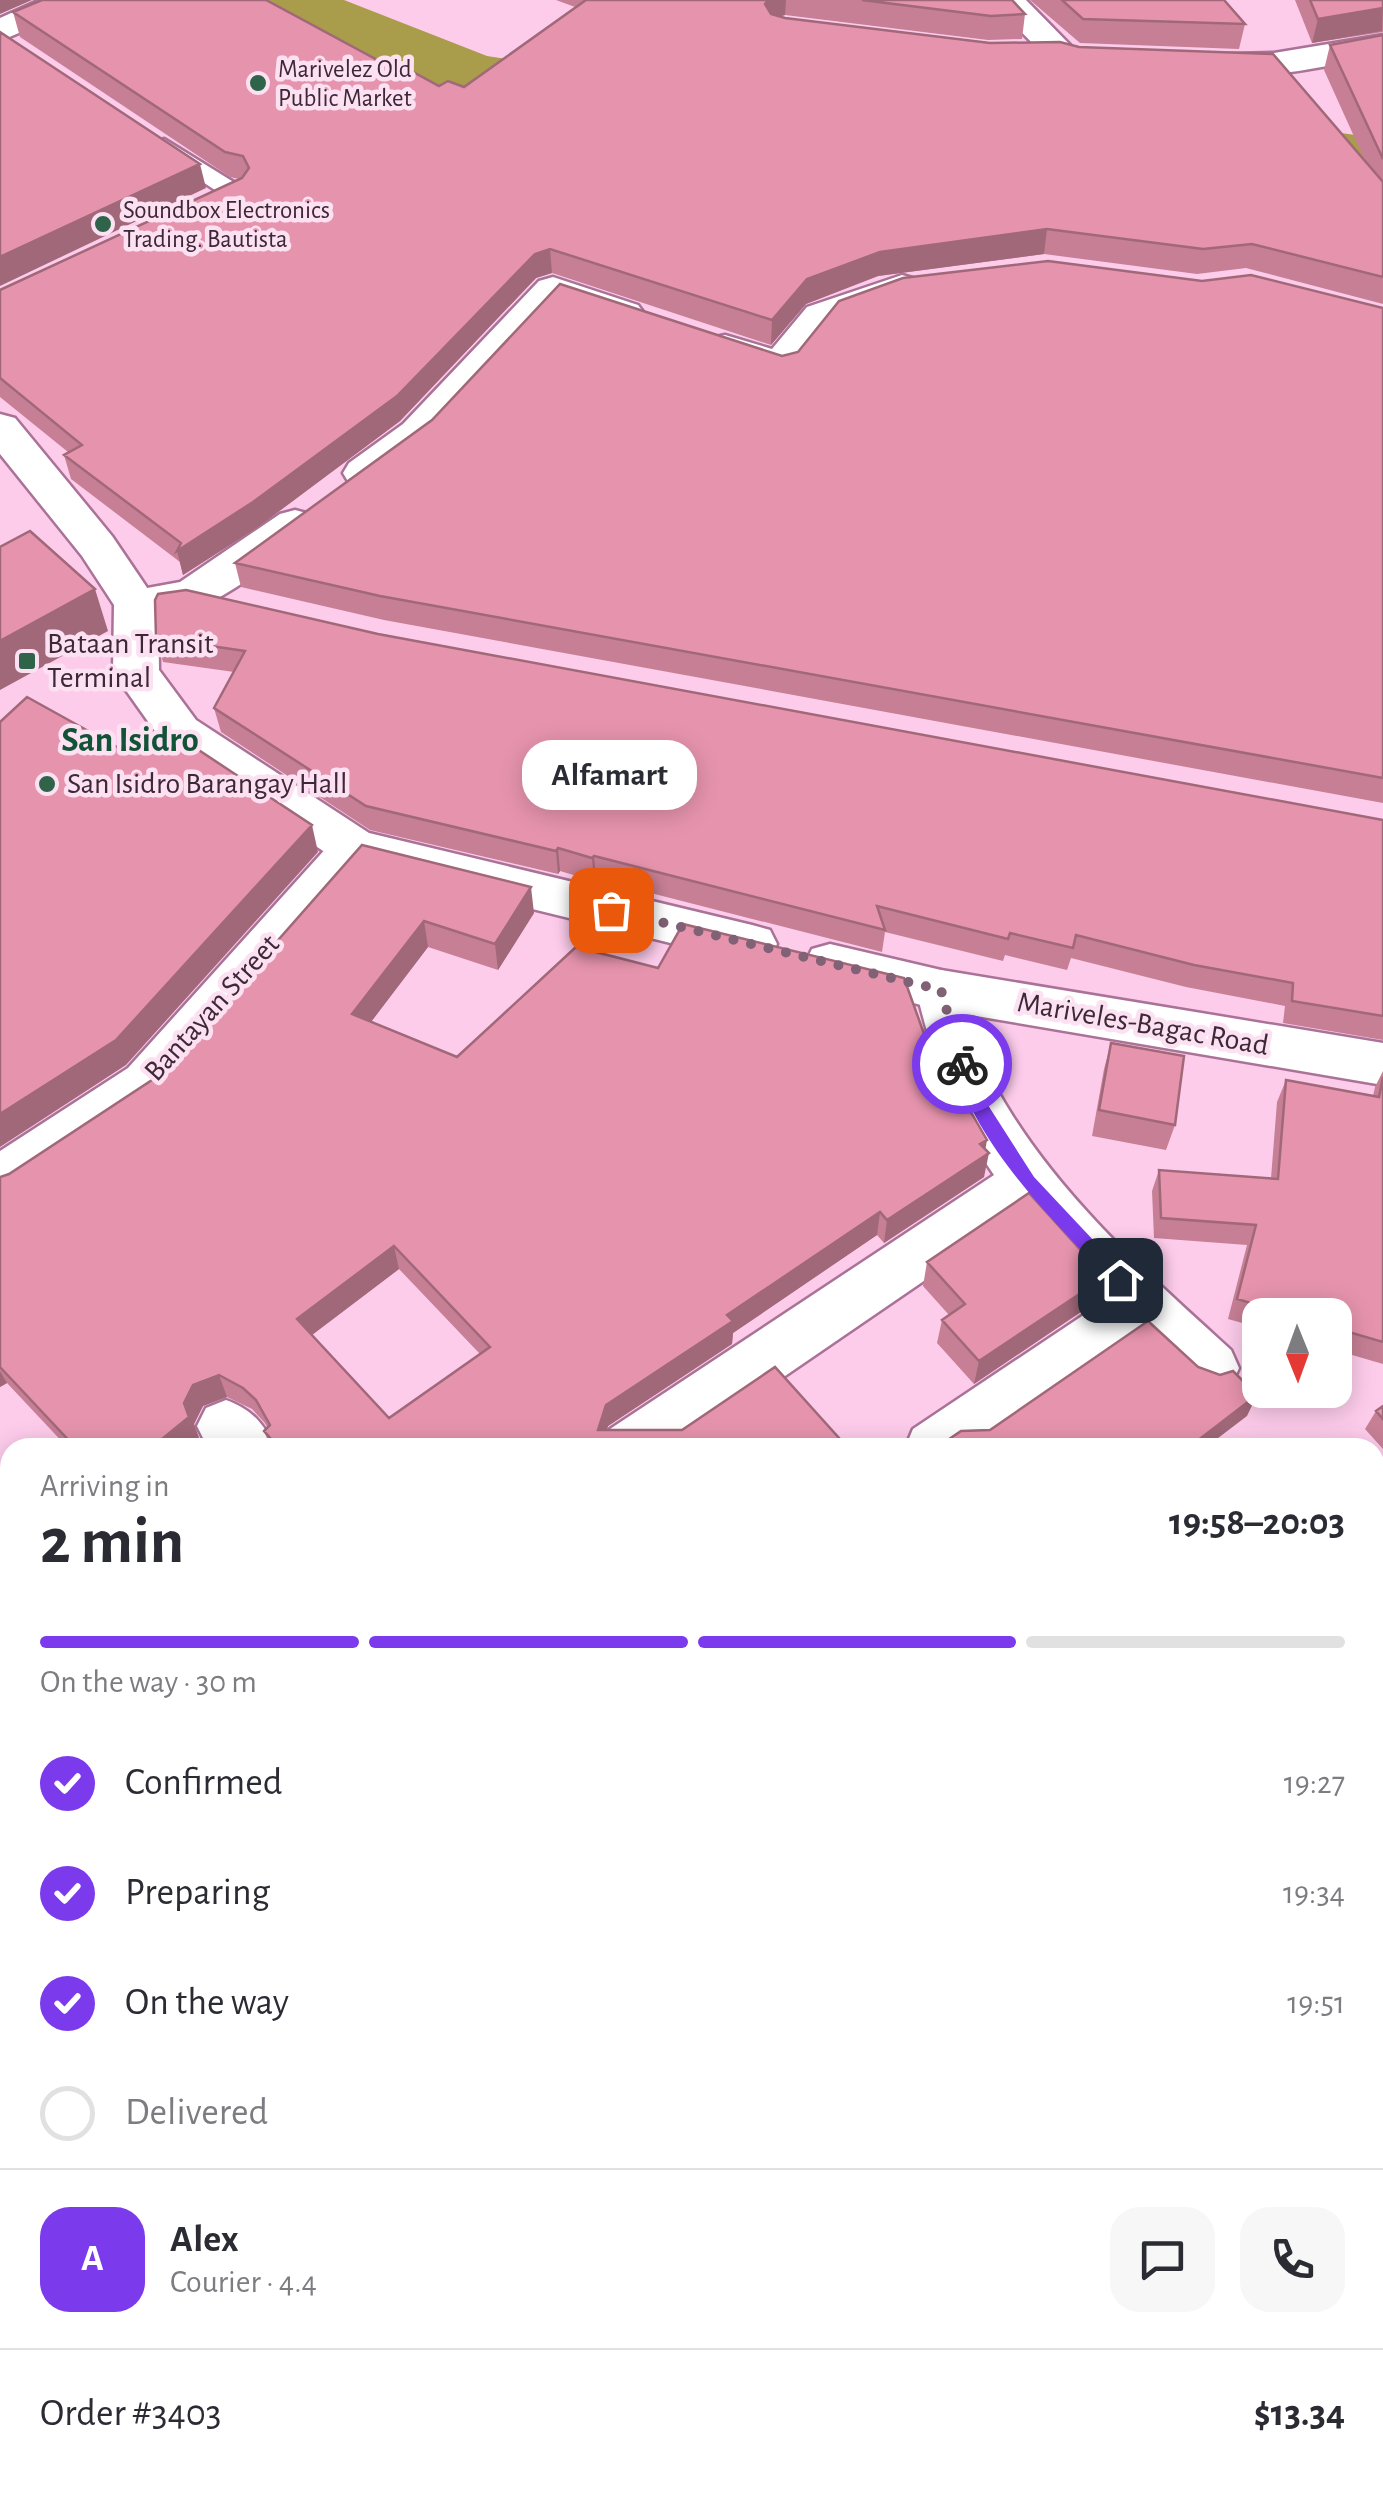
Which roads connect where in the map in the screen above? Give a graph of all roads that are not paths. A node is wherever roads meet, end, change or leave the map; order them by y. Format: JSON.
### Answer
{"nodes":[{"id":1,"x":68,"y":0,"type":"edge"},
{"id":2,"x":1007,"y":0,"type":"edge"},
{"id":3,"x":1244,"y":26,"type":"edge"},
{"id":4,"x":5,"y":40,"type":"edge"},
{"id":5,"x":1383,"y":44,"type":"edge"},
{"id":6,"x":1006,"y":54,"type":"edge"},
{"id":7,"x":1178,"y":60,"type":"edge"},
{"id":8,"x":1274,"y":64,"type":"junction"},
{"id":9,"x":149,"y":136,"type":"edge"},
{"id":10,"x":232,"y":191,"type":"joint"},
{"id":11,"x":196,"y":208,"type":"edge"},
{"id":12,"x":931,"y":284,"type":"edge"},
{"id":13,"x":0,"y":426,"type":"edge"},
{"id":14,"x":192,"y":595,"type":"junction"},
{"id":15,"x":136,"y":604,"type":"junction"},
{"id":16,"x":249,"y":608,"type":"edge"},
{"id":17,"x":355,"y":848,"type":"junction"},
{"id":18,"x":941,"y":990,"type":"junction"},
{"id":19,"x":1383,"y":1064,"type":"edge"},
{"id":20,"x":0,"y":1179,"type":"edge"},
{"id":21,"x":1028,"y":1181,"type":"junction"},
{"id":22,"x":1143,"y":1305,"type":"junction"},
{"id":23,"x":1211,"y":1368,"type":"edge"},
{"id":24,"x":646,"y":1438,"type":"edge"},
{"id":25,"x":949,"y":1438,"type":"edge"}],
"edges":[{"from":1,"to":4,"type":"street"},
{"from":2,"to":6,"type":"street"},
{"from":3,"to":8,"type":"street"},
{"from":5,"to":8,"type":"street"},
{"from":7,"to":8,"type":"street"},
{"from":9,"to":10,"type":"lane"},
{"from":10,"to":11,"type":"street"},
{"from":12,"to":14,"type":"street"},
{"from":13,"to":15,"type":"street"},
{"from":14,"to":15,"type":"street"},
{"from":14,"to":16,"type":"street"},
{"from":15,"to":17,"type":"street","name":"Mariveles-Bagac Road"},
{"from":17,"to":18,"type":"street","name":"Mariveles-Bagac Road"},
{"from":17,"to":20,"type":"street","name":"Bantayan Street"},
{"from":18,"to":19,"type":"street","name":"Mariveles-Bagac Road"},
{"from":18,"to":21,"type":"street"},
{"from":21,"to":22,"type":"street"},
{"from":21,"to":24,"type":"street"},
{"from":22,"to":23,"type":"street"},
{"from":22,"to":25,"type":"street"}]}
